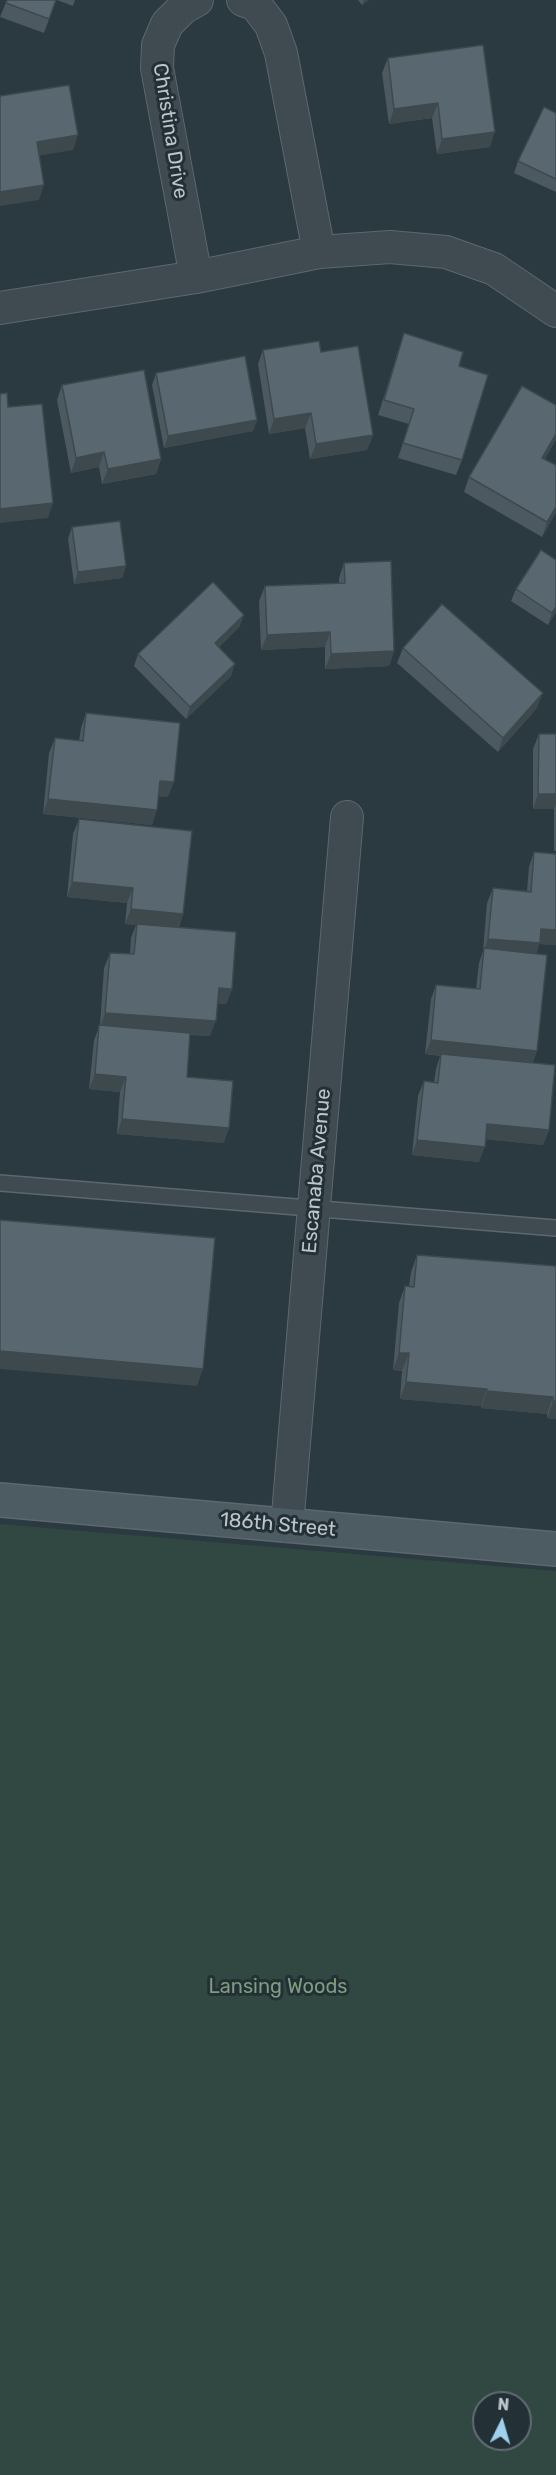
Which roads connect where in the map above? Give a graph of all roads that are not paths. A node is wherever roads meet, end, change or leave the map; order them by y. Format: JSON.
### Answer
{"nodes":[{"id":1,"x":198,"y":0,"type":"edge"},
{"id":2,"x":243,"y":0,"type":"edge"},
{"id":3,"x":319,"y":252,"type":"junction"},
{"id":4,"x":196,"y":277,"type":"junction"},
{"id":5,"x":0,"y":308,"type":"edge"},
{"id":6,"x":556,"y":311,"type":"edge"},
{"id":7,"x":347,"y":817,"type":"dead end"},
{"id":8,"x":0,"y":1183,"type":"edge"},
{"id":9,"x":314,"y":1209,"type":"junction"},
{"id":10,"x":556,"y":1228,"type":"edge"},
{"id":11,"x":0,"y":1500,"type":"edge"},
{"id":12,"x":287,"y":1526,"type":"junction"},
{"id":13,"x":556,"y":1549,"type":"edge"}],
"edges":[{"from":1,"to":4,"type":"street","name":"Christina Drive"},
{"from":2,"to":3,"type":"street"},
{"from":3,"to":4,"type":"street"},
{"from":3,"to":6,"type":"street"},
{"from":4,"to":5,"type":"street"},
{"from":7,"to":9,"type":"street","name":"Escanaba Avenue"},
{"from":8,"to":9,"type":"lane"},
{"from":9,"to":10,"type":"lane"},
{"from":9,"to":12,"type":"street","name":"Escanaba Avenue"},
{"from":11,"to":12,"type":"street","name":"186th Street"},
{"from":12,"to":13,"type":"street","name":"186th Street"}]}
